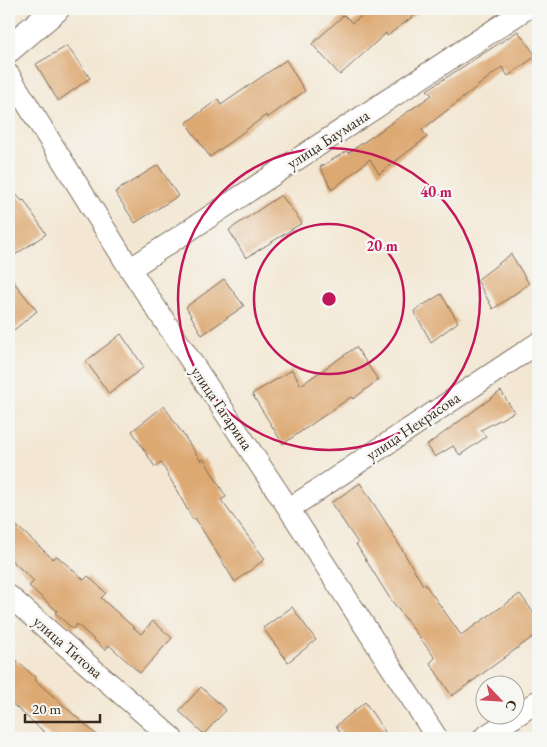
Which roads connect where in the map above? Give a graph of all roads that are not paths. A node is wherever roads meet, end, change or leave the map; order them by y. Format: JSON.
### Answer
{"nodes":[{"id":1,"x":56,"y":9,"type":"edge"},
{"id":2,"x":526,"y":9,"type":"edge"},
{"id":3,"x":9,"y":49,"type":"edge"},
{"id":4,"x":9,"y":75,"type":"edge"},
{"id":5,"x":130,"y":269,"type":"junction"},
{"id":6,"x":538,"y":343,"type":"edge"},
{"id":7,"x":289,"y":509,"type":"junction"},
{"id":8,"x":9,"y":596,"type":"edge"},
{"id":9,"x":538,"y":701,"type":"edge"},
{"id":10,"x":172,"y":738,"type":"edge"},
{"id":11,"x":436,"y":738,"type":"edge"},
{"id":12,"x":483,"y":738,"type":"edge"}],
"edges":[{"from":1,"to":3,"type":"street"},
{"from":2,"to":5,"type":"street","name":"улица Баумана"},
{"from":4,"to":5,"type":"street","name":"улица Гагарина"},
{"from":5,"to":7,"type":"street","name":"улица Гагарина"},
{"from":6,"to":7,"type":"street","name":"улица Некрасова"},
{"from":7,"to":11,"type":"street","name":"улица Гагарина"},
{"from":8,"to":10,"type":"street","name":"улица Титова"},
{"from":9,"to":12,"type":"street"}]}
